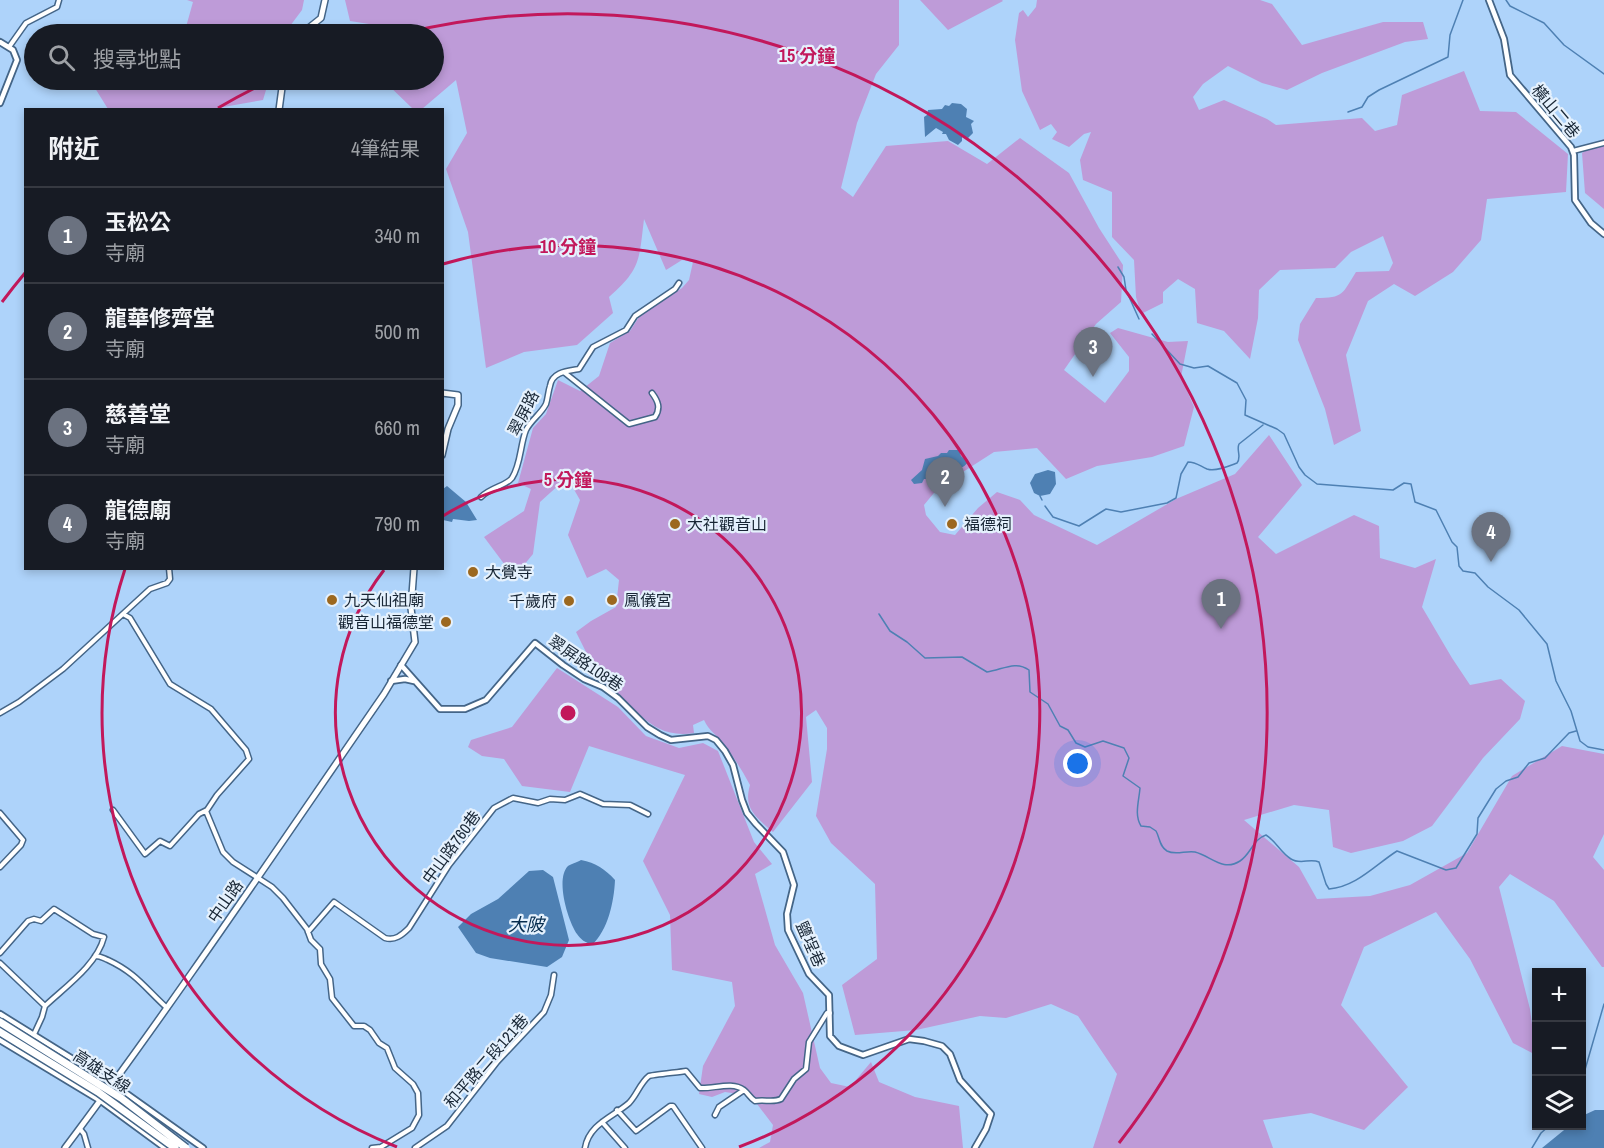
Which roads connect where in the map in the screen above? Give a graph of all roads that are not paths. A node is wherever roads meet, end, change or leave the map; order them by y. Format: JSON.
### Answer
{"nodes":[{"id":1,"x":59,"y":0,"type":"edge"},
{"id":2,"x":325,"y":0,"type":"edge"},
{"id":3,"x":1489,"y":0,"type":"edge"},
{"id":4,"x":25,"y":24,"type":"edge"},
{"id":5,"x":314,"y":24,"type":"edge"},
{"id":6,"x":24,"y":25,"type":"edge"},
{"id":7,"x":0,"y":42,"type":"edge"},
{"id":8,"x":9,"y":46,"type":"junction"},
{"id":9,"x":282,"y":90,"type":"edge"},
{"id":10,"x":0,"y":102,"type":"edge"},
{"id":11,"x":279,"y":108,"type":"edge"},
{"id":12,"x":1604,"y":142,"type":"edge"},
{"id":13,"x":1573,"y":151,"type":"junction"},
{"id":14,"x":1604,"y":234,"type":"edge"},
{"id":15,"x":679,"y":283,"type":"dead end"},
{"id":16,"x":564,"y":372,"type":"junction"},
{"id":17,"x":444,"y":393,"type":"edge"},
{"id":18,"x":651,"y":393,"type":"dead end"},
{"id":19,"x":444,"y":446,"type":"edge"},
{"id":20,"x":482,"y":497,"type":"dead end"},
{"id":21,"x":169,"y":570,"type":"edge"},
{"id":22,"x":414,"y":570,"type":"edge"},
{"id":23,"x":123,"y":614,"type":"junction"},
{"id":24,"x":401,"y":665,"type":"junction"},
{"id":25,"x":391,"y":681,"type":"junction"},
{"id":26,"x":417,"y":682,"type":"junction"},
{"id":27,"x":0,"y":712,"type":"edge"},
{"id":28,"x":684,"y":739,"type":"joint"},
{"id":29,"x":113,"y":810,"type":"dead end"},
{"id":30,"x":206,"y":812,"type":"junction"},
{"id":31,"x":0,"y":813,"type":"edge"},
{"id":32,"x":648,"y":814,"type":"dead end"},
{"id":33,"x":0,"y":867,"type":"edge"},
{"id":34,"x":257,"y":877,"type":"junction"},
{"id":35,"x":309,"y":932,"type":"junction"},
{"id":36,"x":0,"y":954,"type":"edge"},
{"id":37,"x":95,"y":956,"type":"junction"},
{"id":38,"x":0,"y":963,"type":"edge"},
{"id":39,"x":554,"y":975,"type":"dead end"},
{"id":40,"x":45,"y":1006,"type":"junction"},
{"id":41,"x":167,"y":1008,"type":"junction"},
{"id":42,"x":0,"y":1014,"type":"edge"},
{"id":43,"x":831,"y":1014,"type":"junction"},
{"id":44,"x":0,"y":1022,"type":"edge"},
{"id":45,"x":0,"y":1032,"type":"edge"},
{"id":46,"x":34,"y":1035,"type":"junction"},
{"id":47,"x":0,"y":1040,"type":"edge"},
{"id":48,"x":24,"y":1054,"type":"junction"},
{"id":49,"x":53,"y":1072,"type":"junction"},
{"id":50,"x":113,"y":1084,"type":"junction"},
{"id":51,"x":744,"y":1090,"type":"junction"},
{"id":52,"x":106,"y":1093,"type":"junction"},
{"id":53,"x":101,"y":1101,"type":"junction"},
{"id":54,"x":617,"y":1110,"type":"junction"},
{"id":55,"x":151,"y":1111,"type":"junction"},
{"id":56,"x":716,"y":1115,"type":"dead end"},
{"id":57,"x":602,"y":1122,"type":"junction"},
{"id":58,"x":80,"y":1129,"type":"junction"},
{"id":59,"x":66,"y":1148,"type":"edge"},
{"id":60,"x":88,"y":1148,"type":"edge"},
{"id":61,"x":165,"y":1148,"type":"edge"},
{"id":62,"x":175,"y":1148,"type":"edge"},
{"id":63,"x":186,"y":1148,"type":"edge"},
{"id":64,"x":203,"y":1148,"type":"edge"},
{"id":65,"x":372,"y":1148,"type":"edge"},
{"id":66,"x":415,"y":1148,"type":"edge"},
{"id":67,"x":585,"y":1148,"type":"edge"},
{"id":68,"x":625,"y":1148,"type":"edge"},
{"id":69,"x":702,"y":1148,"type":"edge"},
{"id":70,"x":975,"y":1148,"type":"edge"}],
"edges":[{"from":1,"to":4,"type":"street"},
{"from":2,"to":5,"type":"main road"},
{"from":3,"to":13,"type":"street","name":"橫山二巷"},
{"from":6,"to":8,"type":"street"},
{"from":7,"to":8,"type":"street"},
{"from":8,"to":10,"type":"street"},
{"from":9,"to":11,"type":"main road"},
{"from":12,"to":13,"type":"street"},
{"from":13,"to":14,"type":"street","name":"橫山二巷"},
{"from":15,"to":16,"type":"street","name":"翠屏路"},
{"from":16,"to":18,"type":"street"},
{"from":16,"to":20,"type":"street","name":"翠屏路"},
{"from":17,"to":19,"type":"main road"},
{"from":21,"to":23,"type":"street"},
{"from":22,"to":24,"type":"main road"},
{"from":23,"to":27,"type":"street"},
{"from":23,"to":30,"type":"street"},
{"from":24,"to":25,"type":"main road","name":"中山路"},
{"from":24,"to":26,"type":"street","name":"翠屏路108巷"},
{"from":25,"to":26,"type":"street"},
{"from":25,"to":34,"type":"main road","name":"中山路"},
{"from":26,"to":28,"type":"street","name":"翠屏路108巷"},
{"from":28,"to":43,"type":"street","name":"鹽埕巷"},
{"from":29,"to":30,"type":"street"},
{"from":30,"to":34,"type":"street"},
{"from":31,"to":33,"type":"street"},
{"from":32,"to":35,"type":"street","name":"中山路760巷"},
{"from":34,"to":35,"type":"street"},
{"from":34,"to":41,"type":"main road","name":"中山路"},
{"from":35,"to":65,"type":"street"},
{"from":36,"to":37,"type":"street"},
{"from":37,"to":40,"type":"street"},
{"from":37,"to":41,"type":"street"},
{"from":38,"to":40,"type":"street"},
{"from":39,"to":66,"type":"street","name":"和平路二段121巷"},
{"from":40,"to":46,"type":"street"},
{"from":41,"to":50,"type":"main road","name":"中山路"},
{"from":42,"to":46,"type":"street"},
{"from":43,"to":51,"type":"street"},
{"from":43,"to":70,"type":"street","name":"鹽埕巷"},
{"from":44,"to":63,"type":"highway","name":"高雄支線","bridge":true},
{"from":45,"to":62,"type":"highway","name":"高雄支線","bridge":true},
{"from":46,"to":48,"type":"street"},
{"from":46,"to":50,"type":"street"},
{"from":47,"to":48,"type":"street"},
{"from":48,"to":49,"type":"street"},
{"from":49,"to":52,"type":"street"},
{"from":49,"to":53,"type":"street"},
{"from":50,"to":52,"type":"main road","name":"中山路"},
{"from":50,"to":55,"type":"street"},
{"from":51,"to":54,"type":"street"},
{"from":51,"to":56,"type":"street"},
{"from":52,"to":53,"type":"main road","name":"中山路"},
{"from":52,"to":55,"type":"street"},
{"from":53,"to":58,"type":"main road","name":"中山路"},
{"from":53,"to":61,"type":"street"},
{"from":54,"to":57,"type":"street"},
{"from":54,"to":69,"type":"street"},
{"from":55,"to":64,"type":"street"},
{"from":57,"to":67,"type":"street"},
{"from":57,"to":68,"type":"street"},
{"from":58,"to":59,"type":"main road","name":"中山路"},
{"from":58,"to":60,"type":"street"}]}
